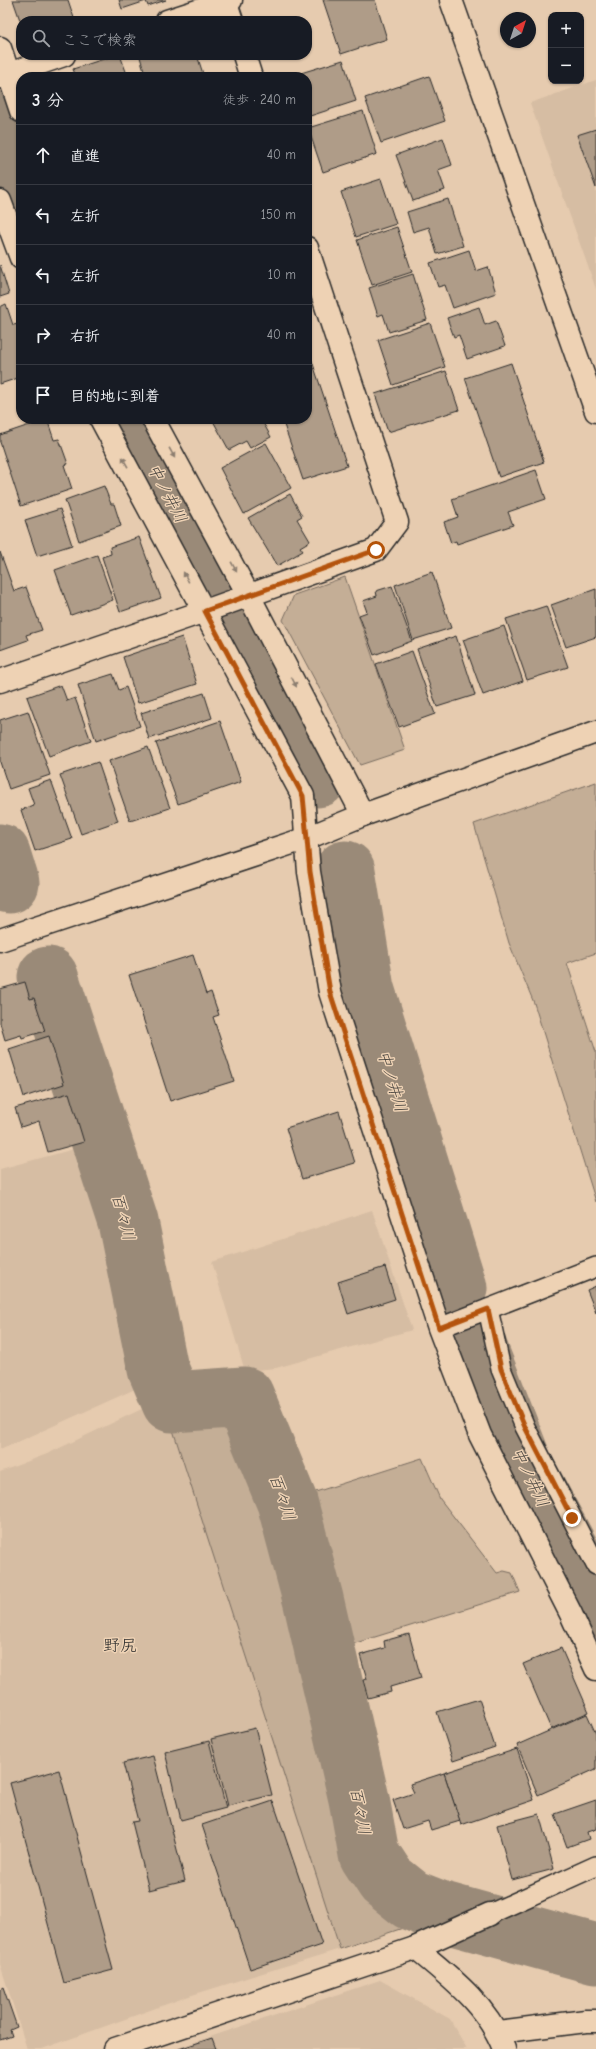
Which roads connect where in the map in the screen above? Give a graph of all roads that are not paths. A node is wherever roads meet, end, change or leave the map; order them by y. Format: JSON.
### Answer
{"nodes":[{"id":1,"x":451,"y":0,"type":"edge"},
{"id":2,"x":229,"y":6,"type":"edge"},
{"id":3,"x":188,"y":16,"type":"edge"},
{"id":4,"x":0,"y":48,"type":"edge"},
{"id":5,"x":49,"y":60,"type":"edge"},
{"id":6,"x":246,"y":60,"type":"edge"},
{"id":7,"x":249,"y":72,"type":"edge"},
{"id":8,"x":4,"y":75,"type":"edge"},
{"id":9,"x":16,"y":100,"type":"edge"},
{"id":10,"x":0,"y":200,"type":"edge"},
{"id":11,"x":16,"y":244,"type":"edge"},
{"id":12,"x":312,"y":263,"type":"edge"},
{"id":13,"x":596,"y":411,"type":"edge"},
{"id":14,"x":104,"y":424,"type":"edge"},
{"id":15,"x":156,"y":424,"type":"edge"},
{"id":16,"x":249,"y":596,"type":"junction"},
{"id":17,"x":205,"y":611,"type":"junction"},
{"id":18,"x":0,"y":681,"type":"edge"},
{"id":19,"x":596,"y":732,"type":"edge"},
{"id":20,"x":362,"y":815,"type":"junction"},
{"id":21,"x":307,"y":838,"type":"junction"},
{"id":22,"x":0,"y":940,"type":"edge"},
{"id":23,"x":596,"y":1266,"type":"edge"},
{"id":24,"x":488,"y":1309,"type":"junction"},
{"id":25,"x":439,"y":1328,"type":"junction"},
{"id":26,"x":596,"y":1565,"type":"edge"},
{"id":27,"x":596,"y":1670,"type":"edge"},
{"id":28,"x":596,"y":1866,"type":"edge"},
{"id":29,"x":490,"y":1914,"type":"joint"},
{"id":30,"x":415,"y":1948,"type":"junction"},
{"id":31,"x":596,"y":2021,"type":"edge"},
{"id":32,"x":501,"y":2040,"type":"edge"},
{"id":33,"x":115,"y":2049,"type":"edge"}],
"edges":[{"from":1,"to":13,"type":"street"},
{"from":2,"to":3,"type":"street"},
{"from":4,"to":8,"type":"street"},
{"from":5,"to":8,"type":"street"},
{"from":6,"to":7,"type":"street"},
{"from":8,"to":9,"type":"street"},
{"from":10,"to":11,"type":"street"},
{"from":12,"to":16,"type":"street"},
{"from":17,"to":14,"type":"street","one_way":true},
{"from":15,"to":16,"type":"street","one_way":true},
{"from":16,"to":17,"type":"street"},
{"from":16,"to":20,"type":"street","one_way":true},
{"from":17,"to":18,"type":"street"},
{"from":17,"to":21,"type":"street"},
{"from":19,"to":20,"type":"street"},
{"from":20,"to":21,"type":"street"},
{"from":21,"to":22,"type":"street"},
{"from":21,"to":25,"type":"street"},
{"from":23,"to":24,"type":"lane"},
{"from":24,"to":25,"type":"lane"},
{"from":24,"to":26,"type":"lane"},
{"from":25,"to":27,"type":"street"},
{"from":28,"to":29,"type":"lane"},
{"from":29,"to":30,"type":"street"},
{"from":30,"to":32,"type":"street"},
{"from":30,"to":33,"type":"street"},
{"from":31,"to":32,"type":"street"}]}
